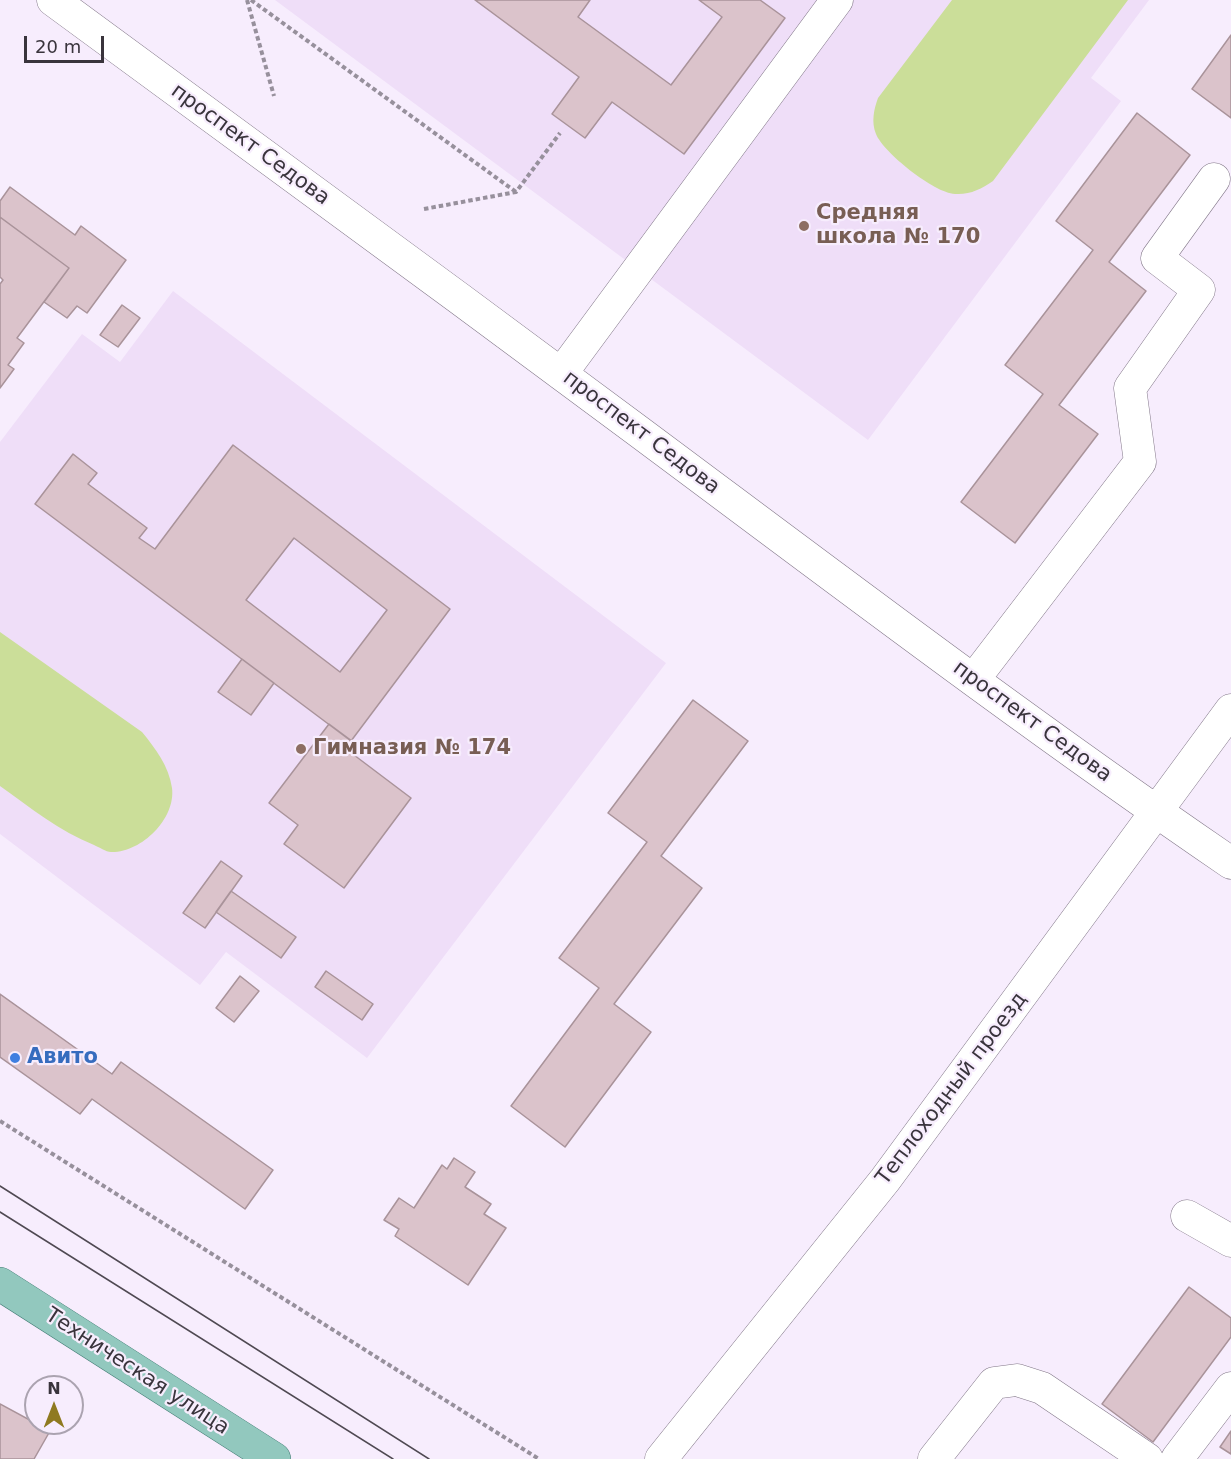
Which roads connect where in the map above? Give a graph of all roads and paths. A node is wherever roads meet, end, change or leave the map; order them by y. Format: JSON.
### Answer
{"nodes":[{"id":1,"x":53,"y":0,"type":"edge"},
{"id":2,"x":249,"y":0,"type":"edge"},
{"id":3,"x":837,"y":0,"type":"edge"},
{"id":4,"x":274,"y":96,"type":"dead end"},
{"id":5,"x":560,"y":133,"type":"dead end"},
{"id":6,"x":1214,"y":179,"type":"dead end"},
{"id":7,"x":516,"y":192,"type":"junction"},
{"id":8,"x":424,"y":210,"type":"dead end"},
{"id":9,"x":561,"y":374,"type":"junction"},
{"id":10,"x":974,"y":679,"type":"junction"},
{"id":11,"x":1231,"y":710,"type":"edge"},
{"id":12,"x":1156,"y":811,"type":"junction"},
{"id":13,"x":1231,"y":863,"type":"edge"},
{"id":14,"x":0,"y":1121,"type":"edge"},
{"id":15,"x":1187,"y":1216,"type":"dead end"},
{"id":16,"x":1231,"y":1241,"type":"edge"},
{"id":17,"x":0,"y":1284,"type":"edge"},
{"id":18,"x":1231,"y":1388,"type":"edge"},
{"id":19,"x":274,"y":1459,"type":"edge"},
{"id":20,"x":539,"y":1459,"type":"edge"},
{"id":21,"x":662,"y":1459,"type":"edge"},
{"id":22,"x":934,"y":1459,"type":"edge"},
{"id":23,"x":1147,"y":1459,"type":"edge"},
{"id":24,"x":1177,"y":1459,"type":"edge"}],
"edges":[{"from":1,"to":9,"type":"street","name":"проспект Седова"},
{"from":2,"to":4,"type":"path"},
{"from":2,"to":7,"type":"path"},
{"from":3,"to":9,"type":"street"},
{"from":5,"to":7,"type":"path"},
{"from":6,"to":10,"type":"street"},
{"from":7,"to":8,"type":"path"},
{"from":9,"to":10,"type":"street","name":"проспект Седова"},
{"from":10,"to":12,"type":"street","name":"проспект Седова"},
{"from":11,"to":12,"type":"street","name":"Теплоходный проезд"},
{"from":12,"to":13,"type":"street","name":"проспект Седова"},
{"from":12,"to":21,"type":"street","name":"Теплоходный проезд"},
{"from":14,"to":20,"type":"path"},
{"from":15,"to":16,"type":"street"},
{"from":17,"to":19,"type":"main road","name":"Техническая улица"},
{"from":18,"to":24,"type":"street"},
{"from":22,"to":23,"type":"street"}]}
